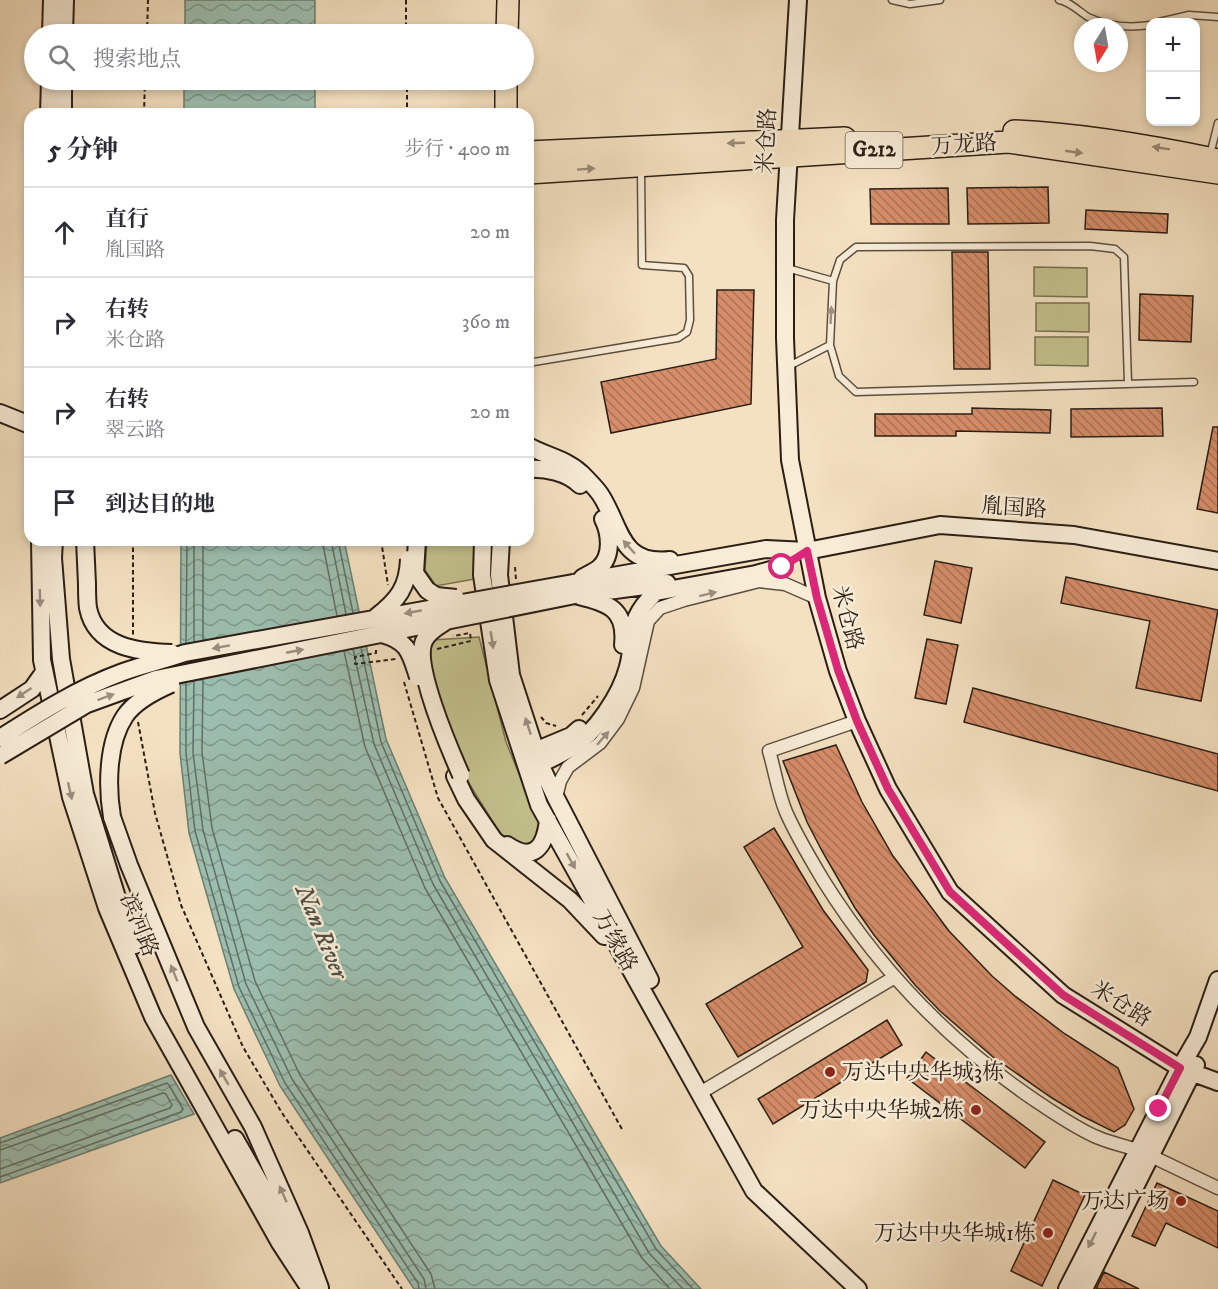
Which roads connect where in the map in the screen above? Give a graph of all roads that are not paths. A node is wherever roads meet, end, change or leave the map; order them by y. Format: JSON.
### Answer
{"nodes":[{"id":1,"x":52,"y":0,"type":"edge"},
{"id":2,"x":65,"y":0,"type":"edge"},
{"id":3,"x":497,"y":0,"type":"edge"},
{"id":4,"x":508,"y":0,"type":"edge"},
{"id":5,"x":798,"y":0,"type":"edge"},
{"id":6,"x":892,"y":0,"type":"edge"},
{"id":7,"x":940,"y":0,"type":"edge"},
{"id":8,"x":1059,"y":0,"type":"edge"},
{"id":9,"x":1218,"y":17,"type":"edge"},
{"id":10,"x":1176,"y":18,"type":"edge"},
{"id":11,"x":51,"y":24,"type":"edge"},
{"id":12,"x":64,"y":24,"type":"edge"},
{"id":13,"x":496,"y":24,"type":"edge"},
{"id":14,"x":507,"y":24,"type":"edge"},
{"id":15,"x":1146,"y":25,"type":"edge"},
{"id":16,"x":56,"y":90,"type":"edge"},
{"id":17,"x":60,"y":90,"type":"edge"},
{"id":18,"x":496,"y":90,"type":"edge"},
{"id":19,"x":506,"y":90,"type":"edge"},
{"id":20,"x":51,"y":108,"type":"edge"},
{"id":21,"x":64,"y":108,"type":"edge"},
{"id":22,"x":495,"y":108,"type":"edge"},
{"id":23,"x":506,"y":108,"type":"edge"},
{"id":24,"x":1218,"y":123,"type":"edge"},
{"id":25,"x":789,"y":148,"type":"junction"},
{"id":26,"x":534,"y":152,"type":"edge"},
{"id":27,"x":1215,"y":164,"type":"edge"},
{"id":28,"x":641,"y":165,"type":"junction"},
{"id":29,"x":534,"y":173,"type":"edge"},
{"id":30,"x":785,"y":268,"type":"junction"},
{"id":31,"x":833,"y":281,"type":"junction"},
{"id":32,"x":830,"y":345,"type":"junction"},
{"id":33,"x":534,"y":362,"type":"edge"},
{"id":34,"x":786,"y":368,"type":"junction"},
{"id":35,"x":1194,"y":382,"type":"dead end"},
{"id":36,"x":1128,"y":383,"type":"junction"},
{"id":37,"x":0,"y":413,"type":"edge"},
{"id":38,"x":24,"y":423,"type":"edge"},
{"id":39,"x":534,"y":448,"type":"edge"},
{"id":40,"x":534,"y":469,"type":"edge"},
{"id":41,"x":40,"y":546,"type":"edge"},
{"id":42,"x":54,"y":546,"type":"edge"},
{"id":43,"x":85,"y":546,"type":"edge"},
{"id":44,"x":410,"y":546,"type":"edge"},
{"id":45,"x":417,"y":546,"type":"edge"},
{"id":46,"x":483,"y":546,"type":"edge"},
{"id":47,"x":501,"y":546,"type":"edge"},
{"id":48,"x":766,"y":549,"type":"junction"},
{"id":49,"x":807,"y":551,"type":"junction"},
{"id":50,"x":1218,"y":561,"type":"edge"},
{"id":51,"x":782,"y":567,"type":"junction"},
{"id":52,"x":574,"y":589,"type":"junction"},
{"id":53,"x":817,"y":598,"type":"junction"},
{"id":54,"x":447,"y":620,"type":"junction"},
{"id":55,"x":377,"y":626,"type":"junction"},
{"id":56,"x":185,"y":653,"type":"junction"},
{"id":57,"x":211,"y":668,"type":"junction"},
{"id":58,"x":44,"y":672,"type":"junction"},
{"id":59,"x":0,"y":710,"type":"edge"},
{"id":60,"x":857,"y":721,"type":"junction"},
{"id":61,"x":0,"y":738,"type":"edge"},
{"id":62,"x":0,"y":756,"type":"edge"},
{"id":63,"x":531,"y":760,"type":"junction"},
{"id":64,"x":458,"y":776,"type":"junction"},
{"id":65,"x":556,"y":798,"type":"junction"},
{"id":66,"x":548,"y":820,"type":"junction"},
{"id":67,"x":633,"y":972,"type":"junction"},
{"id":68,"x":895,"y":977,"type":"junction"},
{"id":69,"x":1218,"y":980,"type":"edge"},
{"id":70,"x":1218,"y":1010,"type":"edge"},
{"id":71,"x":185,"y":1063,"type":"junction"},
{"id":72,"x":1186,"y":1070,"type":"junction"},
{"id":73,"x":1218,"y":1082,"type":"edge"},
{"id":74,"x":704,"y":1090,"type":"junction"},
{"id":75,"x":1145,"y":1153,"type":"junction"},
{"id":76,"x":1218,"y":1188,"type":"edge"},
{"id":77,"x":317,"y":1289,"type":"edge"},
{"id":78,"x":858,"y":1289,"type":"edge"},
{"id":79,"x":872,"y":1289,"type":"edge"},
{"id":80,"x":1067,"y":1289,"type":"edge"},
{"id":81,"x":1084,"y":1289,"type":"edge"}],
"edges":[{"from":1,"to":11,"type":"street"},
{"from":2,"to":12,"type":"street"},
{"from":3,"to":13,"type":"highway"},
{"from":4,"to":14,"type":"highway"},
{"from":5,"to":25,"type":"street","name":"米仓路"},
{"from":6,"to":7,"type":"lane"},
{"from":8,"to":15,"type":"lane"},
{"from":9,"to":10,"type":"lane"},
{"from":16,"to":20,"type":"street"},
{"from":17,"to":21,"type":"street"},
{"from":18,"to":22,"type":"highway"},
{"from":19,"to":23,"type":"highway"},
{"from":24,"to":27,"type":"lane"},
{"from":25,"to":26,"type":"highway","name":"万龙路","number":"G212","one_way":true},
{"from":25,"to":27,"type":"highway","name":"万龙路","number":"G212"},
{"from":25,"to":28,"type":"highway","name":"万龙路","number":"G212"},
{"from":25,"to":30,"type":"street","name":"米仓路"},
{"from":29,"to":28,"type":"highway","name":"万龙路","number":"G212","one_way":true},
{"from":28,"to":33,"type":"lane"},
{"from":30,"to":31,"type":"lane"},
{"from":30,"to":34,"type":"street","name":"米仓路"},
{"from":32,"to":31,"type":"lane","one_way":true},
{"from":31,"to":36,"type":"lane"},
{"from":32,"to":34,"type":"lane"},
{"from":32,"to":36,"type":"lane"},
{"from":34,"to":49,"type":"street","name":"米仓路"},
{"from":35,"to":36,"type":"lane"},
{"from":37,"to":38,"type":"street"},
{"from":48,"to":39,"type":"street","one_way":true},
{"from":40,"to":52,"type":"street"},
{"from":41,"to":58,"type":"street","name":"滨河路","one_way":true},
{"from":42,"to":71,"type":"street","name":"滨河路"},
{"from":43,"to":56,"type":"street","bridge":true},
{"from":44,"to":55,"type":"street","bridge":true},
{"from":45,"to":52,"type":"street","bridge":true},
{"from":46,"to":63,"type":"street","name":"万缘路","one_way":true},
{"from":63,"to":47,"type":"street","name":"万缘路","one_way":true},
{"from":48,"to":49,"type":"street","name":"胤国路"},
{"from":48,"to":52,"type":"street","name":"胤国路"},
{"from":49,"to":50,"type":"street","name":"胤国路"},
{"from":49,"to":51,"type":"street","name":"胤国路"},
{"from":49,"to":53,"type":"street","name":"米仓路"},
{"from":51,"to":52,"type":"street","name":"胤国路"},
{"from":51,"to":63,"type":"street"},
{"from":52,"to":54,"type":"street","bridge":true},
{"from":52,"to":55,"type":"street","one_way":true,"bridge":true},
{"from":52,"to":63,"type":"street"},
{"from":53,"to":60,"type":"street","name":"米仓路"},
{"from":65,"to":53,"type":"street","one_way":true},
{"from":54,"to":55,"type":"street","bridge":true},
{"from":54,"to":64,"type":"street","bridge":true},
{"from":55,"to":56,"type":"street","one_way":true,"bridge":true},
{"from":57,"to":55,"type":"street","one_way":true,"bridge":true},
{"from":55,"to":64,"type":"street","bridge":true},
{"from":56,"to":61,"type":"street","bridge":true},
{"from":62,"to":57,"type":"street","one_way":true,"bridge":true},
{"from":77,"to":57,"type":"street","one_way":true,"bridge":true},
{"from":58,"to":59,"type":"street","one_way":true},
{"from":58,"to":71,"type":"street","name":"滨河路","one_way":true},
{"from":60,"to":68,"type":"street"},
{"from":60,"to":72,"type":"street","name":"米仓路"},
{"from":63,"to":65,"type":"street","name":"万缘路"},
{"from":63,"to":66,"type":"street","name":"万缘路"},
{"from":64,"to":66,"type":"street"},
{"from":64,"to":67,"type":"street"},
{"from":65,"to":74,"type":"street","name":"万缘路"},
{"from":66,"to":67,"type":"street","name":"万缘路","one_way":true},
{"from":67,"to":74,"type":"street","name":"万缘路"},
{"from":68,"to":74,"type":"street"},
{"from":68,"to":75,"type":"street"},
{"from":69,"to":72,"type":"street"},
{"from":70,"to":72,"type":"street"},
{"from":71,"to":77,"type":"street","name":"滨河路"},
{"from":72,"to":73,"type":"street","name":"米仓路"},
{"from":72,"to":75,"type":"street"},
{"from":74,"to":78,"type":"street","name":"万缘路"},
{"from":74,"to":79,"type":"street","name":"万缘路"},
{"from":75,"to":76,"type":"street"},
{"from":75,"to":80,"type":"street","one_way":true},
{"from":75,"to":81,"type":"street"}]}
